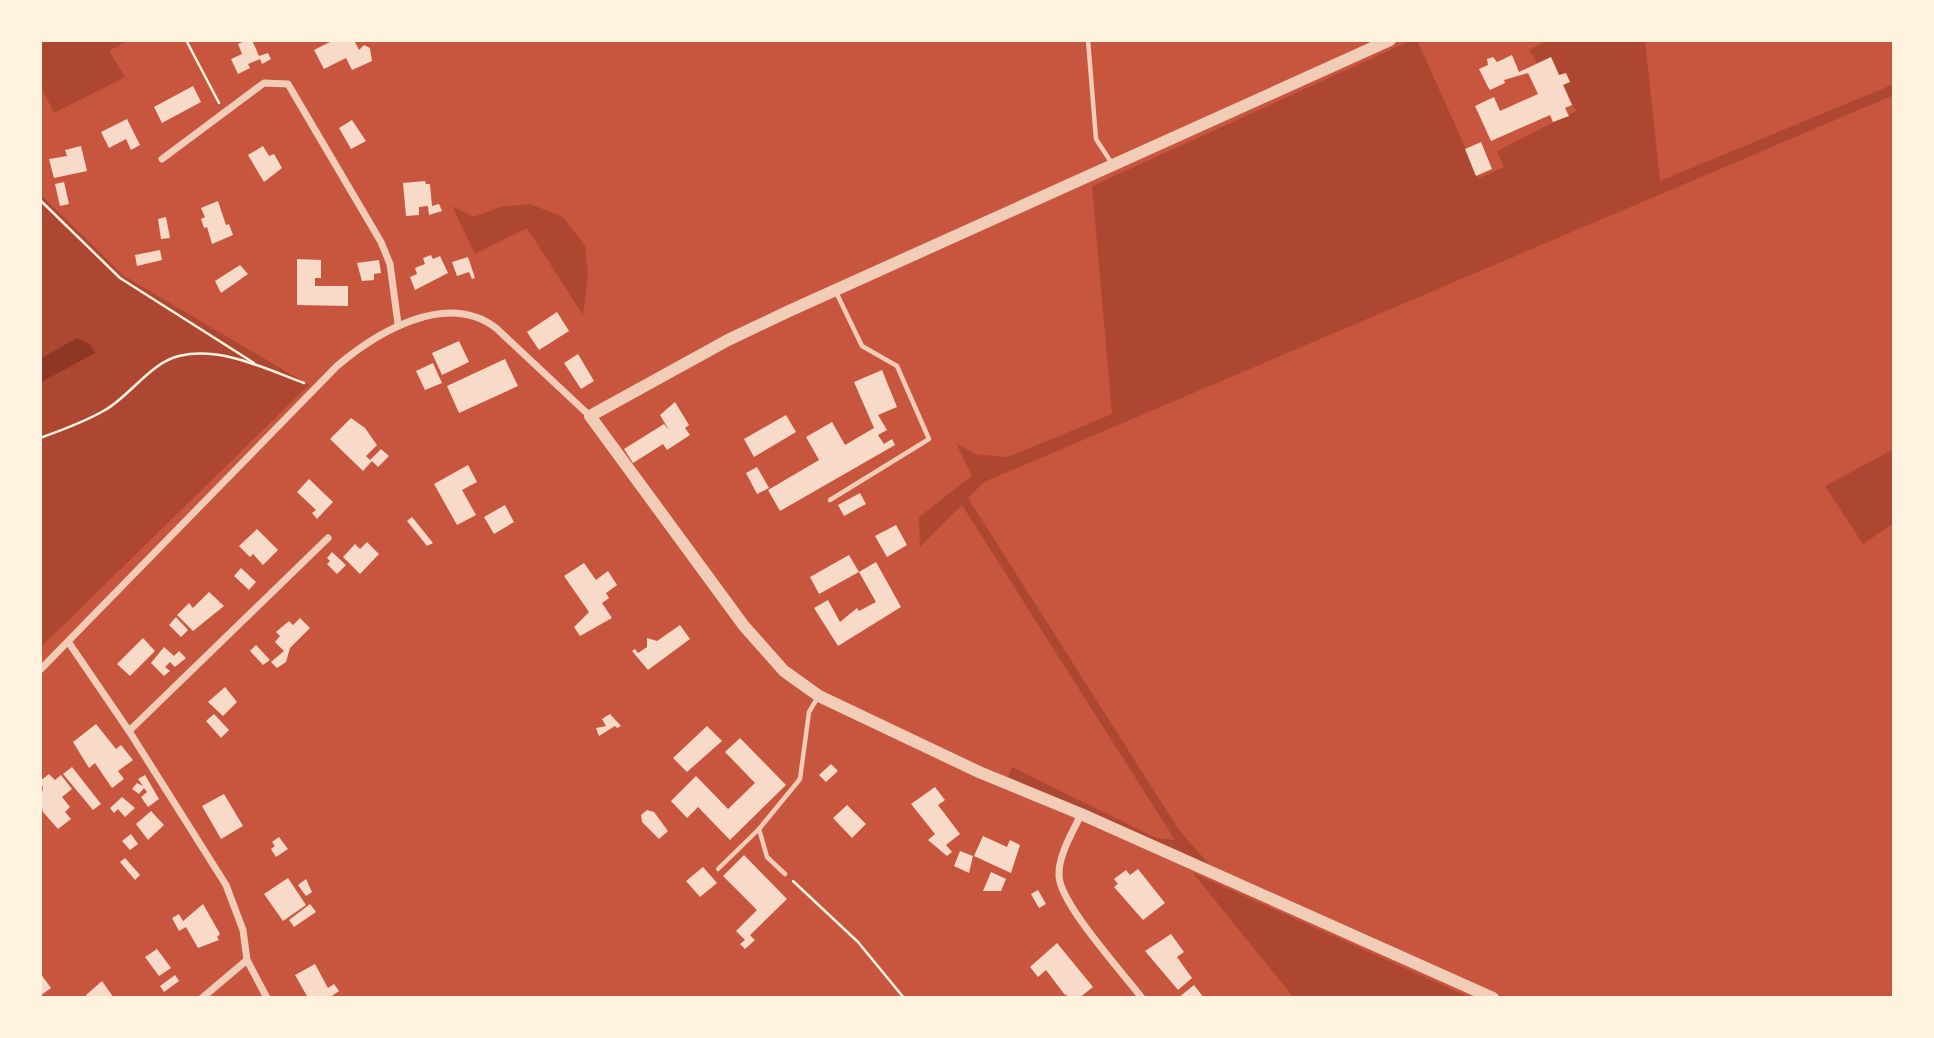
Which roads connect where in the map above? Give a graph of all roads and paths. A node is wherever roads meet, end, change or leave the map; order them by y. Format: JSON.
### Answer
{"nodes":[{"id":1,"x":186,"y":40,"type":"edge"},
{"id":2,"x":1088,"y":40,"type":"edge"},
{"id":3,"x":1390,"y":40,"type":"edge"},
{"id":4,"x":223,"y":112,"type":"junction"},
{"id":5,"x":162,"y":159,"type":"dead end"},
{"id":6,"x":1112,"y":163,"type":"junction"},
{"id":7,"x":40,"y":200,"type":"edge"},
{"id":8,"x":835,"y":290,"type":"junction"},
{"id":9,"x":398,"y":324,"type":"junction"},
{"id":10,"x":260,"y":367,"type":"junction"},
{"id":11,"x":317,"y":388,"type":"junction"},
{"id":12,"x":590,"y":416,"type":"junction"},
{"id":13,"x":40,"y":438,"type":"edge"},
{"id":14,"x":830,"y":500,"type":"dead end"},
{"id":15,"x":328,"y":538,"type":"dead end"},
{"id":16,"x":69,"y":643,"type":"junction"},
{"id":17,"x":40,"y":670,"type":"edge"},
{"id":18,"x":819,"y":696,"type":"junction"},
{"id":19,"x":130,"y":731,"type":"junction"},
{"id":20,"x":1081,"y":814,"type":"junction"},
{"id":21,"x":759,"y":829,"type":"junction"},
{"id":22,"x":718,"y":869,"type":"dead end"},
{"id":23,"x":785,"y":874,"type":"joint"},
{"id":24,"x":247,"y":960,"type":"junction"},
{"id":25,"x":202,"y":998,"type":"edge"},
{"id":26,"x":267,"y":998,"type":"edge"},
{"id":27,"x":904,"y":998,"type":"edge"},
{"id":28,"x":1142,"y":998,"type":"edge"},
{"id":29,"x":1493,"y":998,"type":"edge"}],
"edges":[{"from":1,"to":4,"type":"path"},
{"from":2,"to":6,"type":"lane"},
{"from":3,"to":6,"type":"street"},
{"from":4,"to":5,"type":"street"},
{"from":4,"to":9,"type":"street"},
{"from":6,"to":8,"type":"street"},
{"from":7,"to":10,"type":"path"},
{"from":8,"to":12,"type":"street"},
{"from":8,"to":14,"type":"lane"},
{"from":9,"to":11,"type":"street"},
{"from":9,"to":12,"type":"street"},
{"from":10,"to":11,"type":"path"},
{"from":10,"to":13,"type":"path"},
{"from":11,"to":16,"type":"street"},
{"from":12,"to":18,"type":"street"},
{"from":15,"to":19,"type":"street"},
{"from":16,"to":17,"type":"street"},
{"from":16,"to":19,"type":"street"},
{"from":18,"to":20,"type":"street"},
{"from":18,"to":21,"type":"lane"},
{"from":19,"to":24,"type":"street"},
{"from":20,"to":28,"type":"street"},
{"from":20,"to":29,"type":"street"},
{"from":21,"to":22,"type":"lane"},
{"from":21,"to":23,"type":"lane"},
{"from":23,"to":27,"type":"path"},
{"from":24,"to":25,"type":"street"},
{"from":24,"to":26,"type":"street"}]}
